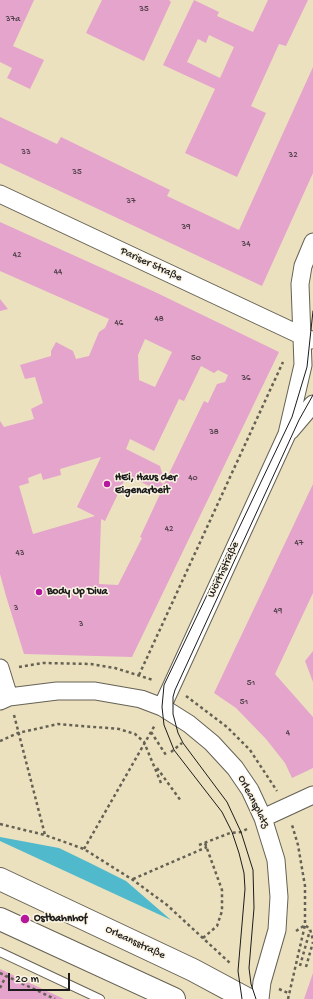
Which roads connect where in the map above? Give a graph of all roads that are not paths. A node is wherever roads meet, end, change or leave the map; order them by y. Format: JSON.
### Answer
{"nodes":[{"id":1,"x":0,"y":194,"type":"edge"},
{"id":2,"x":313,"y":242,"type":"edge"},
{"id":3,"x":308,"y":338,"type":"edge"},
{"id":4,"x":313,"y":404,"type":"edge"},
{"id":5,"x":288,"y":434,"type":"junction"},
{"id":6,"x":0,"y":669,"type":"edge"},
{"id":7,"x":5,"y":699,"type":"edge"},
{"id":8,"x":159,"y":714,"type":"junction"},
{"id":9,"x":313,"y":795,"type":"edge"},
{"id":10,"x":263,"y":818,"type":"junction"},
{"id":11,"x":0,"y":879,"type":"edge"},
{"id":12,"x":0,"y":919,"type":"edge"},
{"id":13,"x":0,"y":952,"type":"edge"},
{"id":14,"x":100,"y":999,"type":"edge"},
{"id":15,"x":174,"y":999,"type":"edge"},
{"id":16,"x":247,"y":999,"type":"edge"},
{"id":17,"x":260,"y":999,"type":"edge"}],
"edges":[{"from":1,"to":3,"type":"street","name":"Pariser Straße"},
{"from":2,"to":3,"type":"street","name":"Wörthstraße"},
{"from":3,"to":5,"type":"street","name":"Wörthstraße"},
{"from":4,"to":5,"type":"street","name":"Wörthstraße"},
{"from":5,"to":8,"type":"street","name":"Wörthstraße"},
{"from":6,"to":7,"type":"street"},
{"from":7,"to":8,"type":"street","name":"Orleansplatz"},
{"from":8,"to":10,"type":"street","name":"Orleansplatz"},
{"from":9,"to":10,"type":"street"},
{"from":10,"to":17,"type":"street","name":"Orleansplatz"},
{"from":11,"to":16,"type":"main road","name":"Orleansstraße"},
{"from":12,"to":15,"type":"main road"},
{"from":13,"to":14,"type":"lane"}]}
